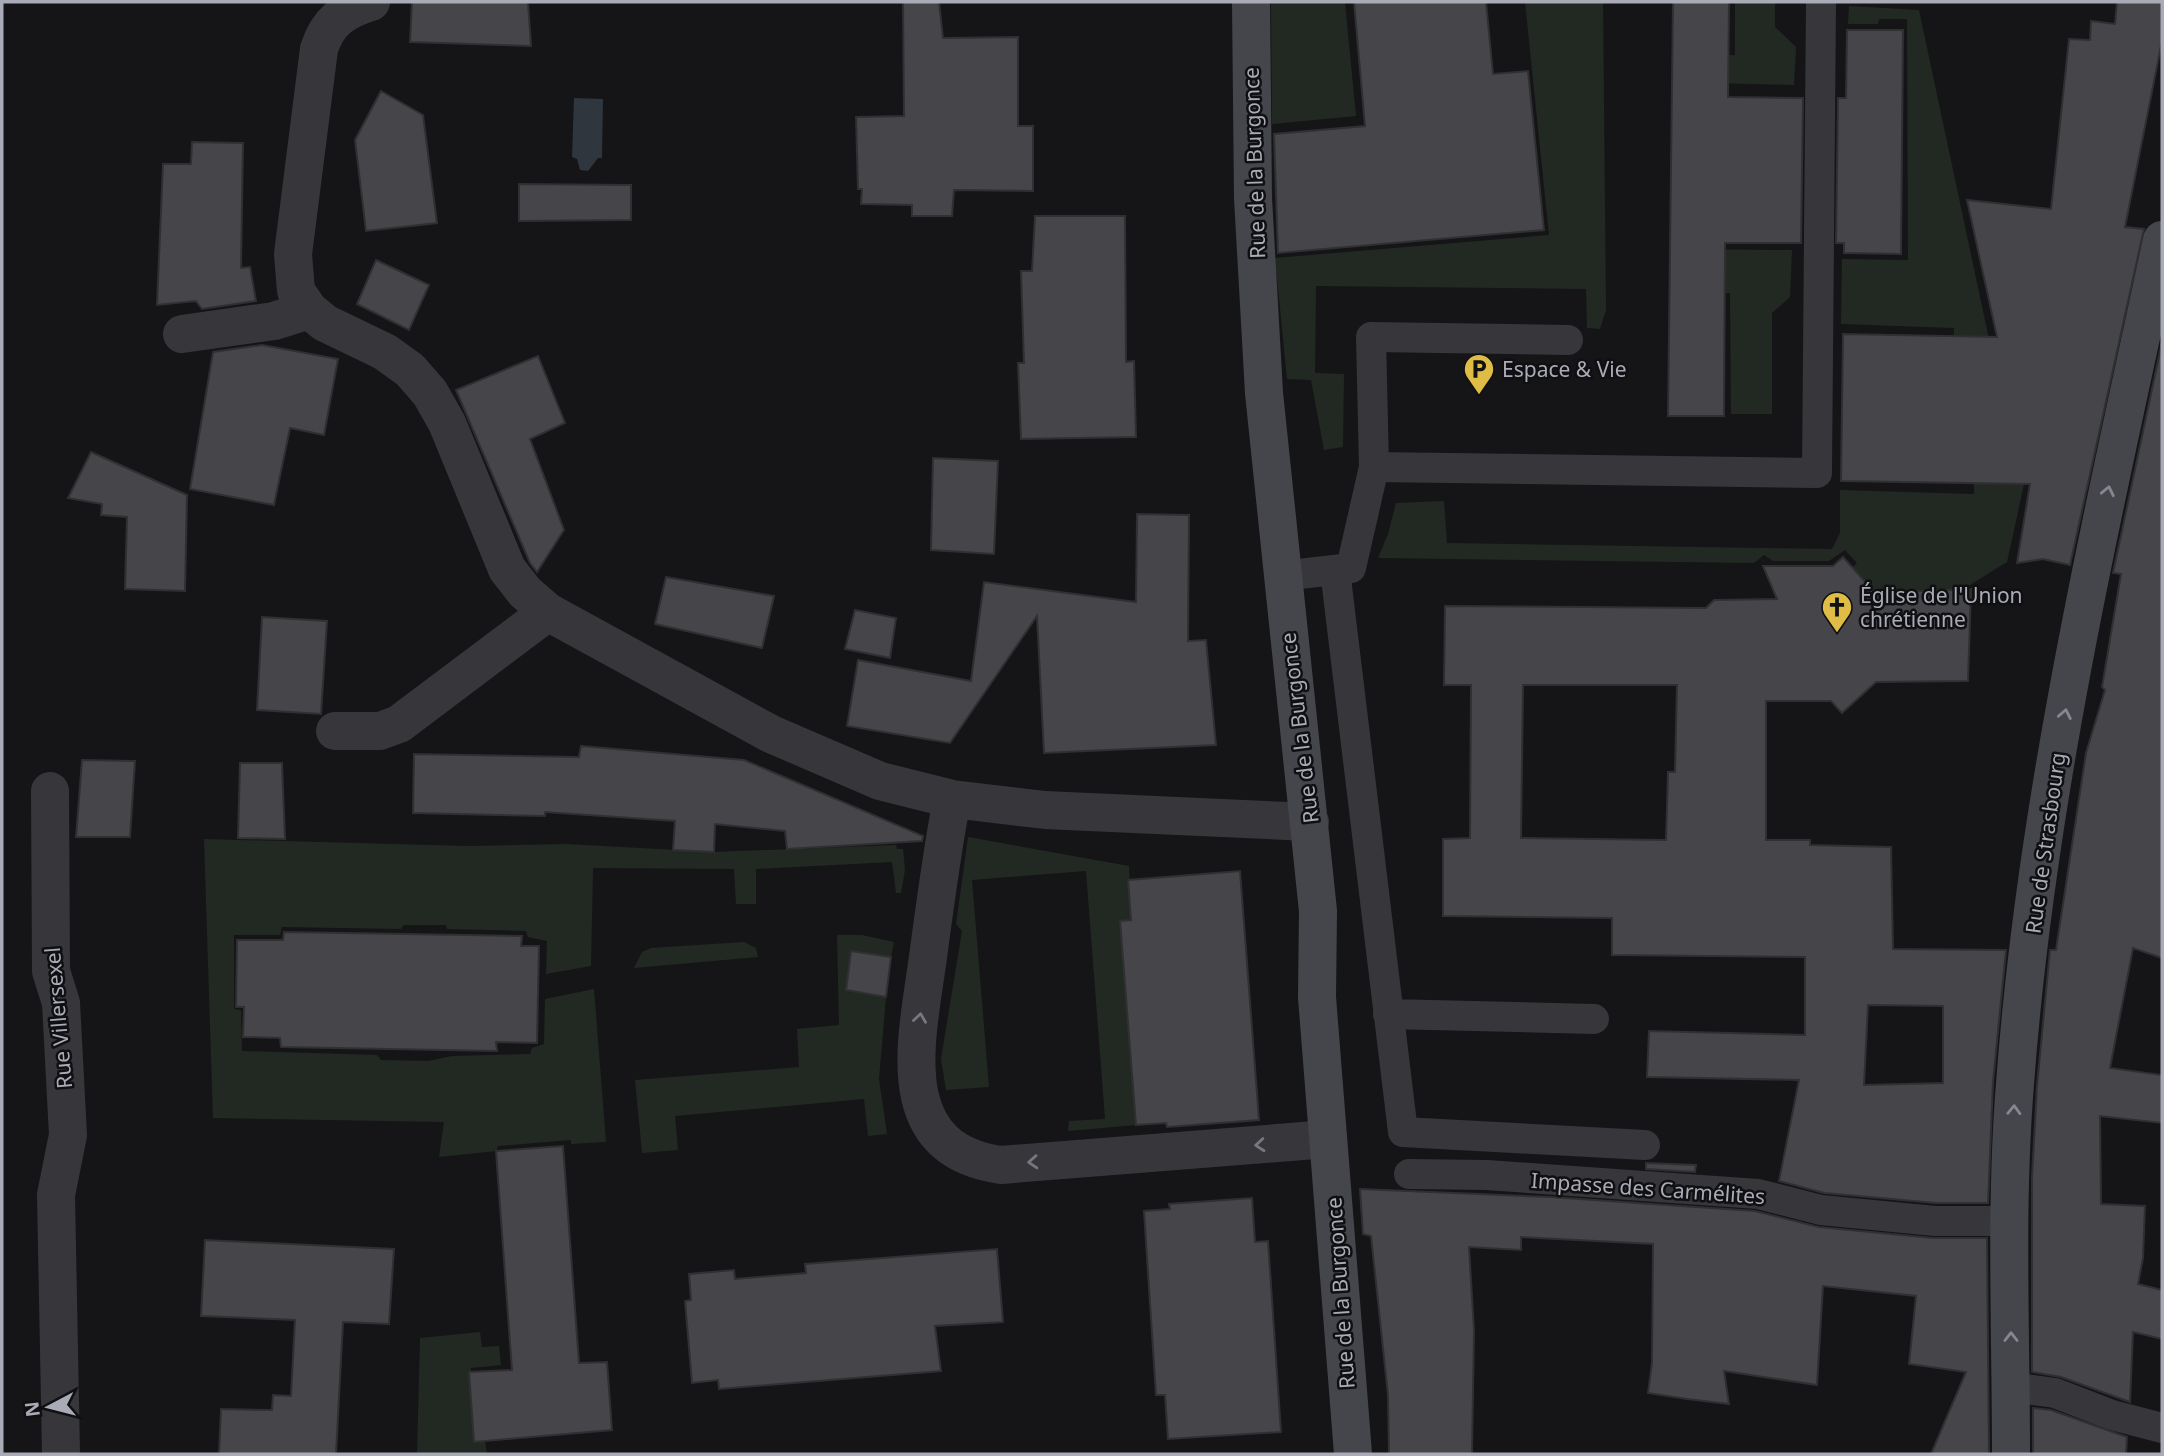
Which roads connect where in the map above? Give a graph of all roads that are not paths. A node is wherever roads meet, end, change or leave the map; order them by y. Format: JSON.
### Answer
{"nodes":[{"id":1,"x":371,"y":2,"type":"edge"},
{"id":2,"x":1251,"y":2,"type":"edge"},
{"id":3,"x":1821,"y":2,"type":"edge"},
{"id":4,"x":2162,"y":240,"type":"edge"},
{"id":5,"x":309,"y":310,"type":"junction"},
{"id":6,"x":183,"y":334,"type":"dead end"},
{"id":7,"x":1568,"y":340,"type":"dead end"},
{"id":8,"x":1374,"y":467,"type":"junction"},
{"id":9,"x":1335,"y":570,"type":"junction"},
{"id":10,"x":1282,"y":576,"type":"junction"},
{"id":11,"x":548,"y":612,"type":"junction"},
{"id":12,"x":335,"y":731,"type":"dead end"},
{"id":13,"x":50,"y":791,"type":"dead end"},
{"id":14,"x":952,"y":799,"type":"junction"},
{"id":15,"x":1310,"y":822,"type":"junction"},
{"id":16,"x":1388,"y":1014,"type":"junction"},
{"id":17,"x":1594,"y":1019,"type":"dead end"},
{"id":18,"x":1328,"y":1139,"type":"junction"},
{"id":19,"x":1645,"y":1145,"type":"dead end"},
{"id":20,"x":1409,"y":1174,"type":"dead end"},
{"id":21,"x":2011,"y":1221,"type":"junction"},
{"id":22,"x":2011,"y":1387,"type":"junction"},
{"id":23,"x":2162,"y":1428,"type":"edge"},
{"id":24,"x":61,"y":1454,"type":"edge"},
{"id":25,"x":1353,"y":1454,"type":"edge"},
{"id":26,"x":2011,"y":1454,"type":"edge"}],
"edges":[{"from":1,"to":5,"type":"street"},
{"from":2,"to":10,"type":"street","name":"Rue de la Burgonce"},
{"from":3,"to":8,"type":"lane"},
{"from":21,"to":4,"type":"street","name":"Rue de Strasbourg","one_way":true},
{"from":5,"to":6,"type":"street"},
{"from":5,"to":11,"type":"street"},
{"from":7,"to":8,"type":"lane"},
{"from":8,"to":9,"type":"lane"},
{"from":9,"to":10,"type":"lane"},
{"from":9,"to":16,"type":"lane"},
{"from":10,"to":15,"type":"street","name":"Rue de la Burgonce"},
{"from":11,"to":12,"type":"street"},
{"from":11,"to":14,"type":"street"},
{"from":13,"to":24,"type":"street","name":"Rue Villersexel"},
{"from":14,"to":15,"type":"street"},
{"from":18,"to":14,"type":"street","one_way":true},
{"from":15,"to":18,"type":"street","name":"Rue de la Burgonce"},
{"from":16,"to":17,"type":"lane"},
{"from":16,"to":19,"type":"lane"},
{"from":18,"to":25,"type":"street","name":"Rue de la Burgonce"},
{"from":20,"to":21,"type":"lane","name":"Impasse des Carmélites"},
{"from":22,"to":21,"type":"street","name":"Rue de Strasbourg","one_way":true},
{"from":22,"to":23,"type":"lane"},
{"from":22,"to":26,"type":"street","name":"Rue de Strasbourg"}]}
